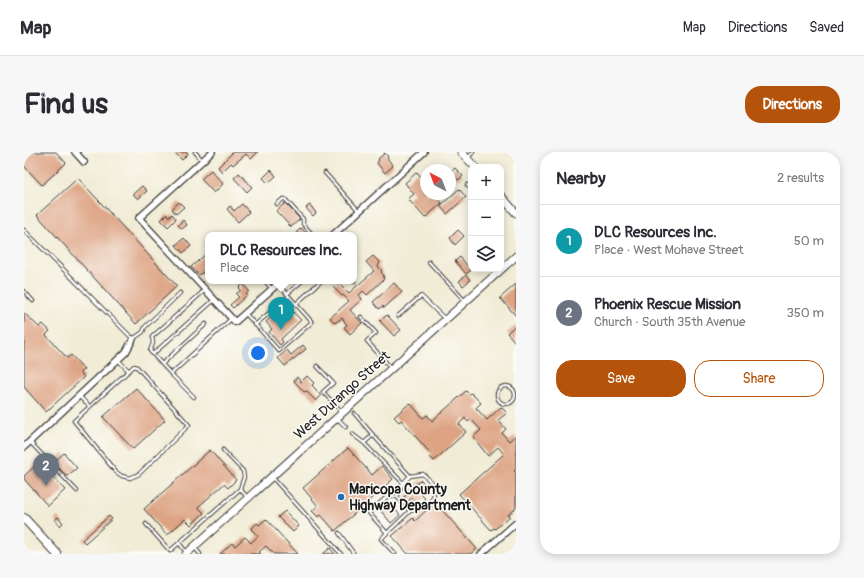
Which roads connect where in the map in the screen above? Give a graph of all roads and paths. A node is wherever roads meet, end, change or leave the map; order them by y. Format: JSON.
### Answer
{"nodes":[{"id":1,"x":75,"y":152,"type":"edge"},
{"id":2,"x":195,"y":152,"type":"edge"},
{"id":3,"x":212,"y":152,"type":"edge"},
{"id":4,"x":424,"y":152,"type":"edge"},
{"id":5,"x":461,"y":152,"type":"edge"},
{"id":6,"x":473,"y":152,"type":"edge"},
{"id":7,"x":467,"y":159,"type":"junction"},
{"id":8,"x":202,"y":161,"type":"junction"},
{"id":9,"x":84,"y":162,"type":"dead end"},
{"id":10,"x":472,"y":164,"type":"edge"},
{"id":11,"x":325,"y":173,"type":"dead end"},
{"id":12,"x":504,"y":199,"type":"edge"},
{"id":13,"x":277,"y":204,"type":"dead end"},
{"id":14,"x":359,"y":211,"type":"junction"},
{"id":15,"x":516,"y":212,"type":"edge"},
{"id":16,"x":24,"y":230,"type":"edge"},
{"id":17,"x":310,"y":232,"type":"edge"},
{"id":18,"x":336,"y":232,"type":"edge"},
{"id":19,"x":516,"y":256,"type":"edge"},
{"id":20,"x":429,"y":262,"type":"dead end"},
{"id":21,"x":268,"y":284,"type":"edge"},
{"id":22,"x":277,"y":284,"type":"edge"},
{"id":23,"x":280,"y":284,"type":"edge"},
{"id":24,"x":299,"y":284,"type":"edge"},
{"id":25,"x":318,"y":284,"type":"edge"},
{"id":26,"x":272,"y":289,"type":"junction"},
{"id":27,"x":205,"y":290,"type":"junction"},
{"id":28,"x":24,"y":291,"type":"edge"},
{"id":29,"x":180,"y":293,"type":"dead end"},
{"id":30,"x":288,"y":295,"type":"junction"},
{"id":31,"x":214,"y":300,"type":"junction"},
{"id":32,"x":33,"y":301,"type":"dead end"},
{"id":33,"x":465,"y":302,"type":"junction"},
{"id":34,"x":296,"y":304,"type":"junction"},
{"id":35,"x":245,"y":313,"type":"junction"},
{"id":36,"x":398,"y":316,"type":"dead end"},
{"id":37,"x":361,"y":317,"type":"dead end"},
{"id":38,"x":446,"y":319,"type":"junction"},
{"id":39,"x":233,"y":320,"type":"junction"},
{"id":40,"x":206,"y":324,"type":"dead end"},
{"id":41,"x":256,"y":325,"type":"junction"},
{"id":42,"x":133,"y":339,"type":"junction"},
{"id":43,"x":153,"y":354,"type":"junction"},
{"id":44,"x":118,"y":360,"type":"junction"},
{"id":45,"x":162,"y":364,"type":"junction"},
{"id":46,"x":317,"y":366,"type":"dead end"},
{"id":47,"x":392,"y":368,"type":"junction"},
{"id":48,"x":128,"y":371,"type":"junction"},
{"id":49,"x":171,"y":374,"type":"junction"},
{"id":50,"x":516,"y":386,"type":"edge"},
{"id":51,"x":513,"y":389,"type":"junction"},
{"id":52,"x":79,"y":396,"type":"junction"},
{"id":53,"x":194,"y":397,"type":"dead end"},
{"id":54,"x":90,"y":406,"type":"junction"},
{"id":55,"x":354,"y":413,"type":"dead end"},
{"id":56,"x":340,"y":415,"type":"junction"},
{"id":57,"x":346,"y":427,"type":"dead end"},
{"id":58,"x":352,"y":434,"type":"dead end"},
{"id":59,"x":373,"y":435,"type":"junction"},
{"id":60,"x":29,"y":442,"type":"junction"},
{"id":61,"x":364,"y":443,"type":"junction"},
{"id":62,"x":24,"y":447,"type":"edge"},
{"id":63,"x":223,"y":450,"type":"dead end"},
{"id":64,"x":410,"y":476,"type":"junction"},
{"id":65,"x":272,"y":477,"type":"junction"},
{"id":66,"x":403,"y":483,"type":"junction"},
{"id":67,"x":240,"y":489,"type":"junction"},
{"id":68,"x":77,"y":492,"type":"dead end"},
{"id":69,"x":397,"y":497,"type":"junction"},
{"id":70,"x":248,"y":498,"type":"junction"},
{"id":71,"x":410,"y":512,"type":"junction"},
{"id":72,"x":24,"y":518,"type":"edge"},
{"id":73,"x":516,"y":522,"type":"edge"},
{"id":74,"x":146,"y":524,"type":"dead end"},
{"id":75,"x":339,"y":533,"type":"dead end"},
{"id":76,"x":387,"y":533,"type":"junction"},
{"id":77,"x":179,"y":543,"type":"junction"},
{"id":78,"x":194,"y":547,"type":"junction"},
{"id":79,"x":53,"y":552,"type":"edge"},
{"id":80,"x":187,"y":554,"type":"edge"},
{"id":81,"x":200,"y":554,"type":"edge"},
{"id":82,"x":341,"y":554,"type":"edge"},
{"id":83,"x":354,"y":554,"type":"edge"},
{"id":84,"x":395,"y":554,"type":"edge"},
{"id":85,"x":480,"y":554,"type":"edge"}],
"edges":[{"from":1,"to":9,"type":"street"},
{"from":2,"to":8,"type":"lane"},
{"from":3,"to":8,"type":"street"},
{"from":4,"to":14,"type":"street"},
{"from":5,"to":7,"type":"street"},
{"from":6,"to":7,"type":"lane"},
{"from":7,"to":10,"type":"street"},
{"from":8,"to":27,"type":"street"},
{"from":11,"to":14,"type":"lane"},
{"from":12,"to":15,"type":"street"},
{"from":13,"to":17,"type":"lane"},
{"from":14,"to":18,"type":"street"},
{"from":16,"to":42,"type":"lane"},
{"from":19,"to":33,"type":"street","name":"West Durango Street"},
{"from":20,"to":33,"type":"lane"},
{"from":21,"to":26,"type":"lane"},
{"from":22,"to":26,"type":"street"},
{"from":23,"to":30,"type":"lane"},
{"from":24,"to":30,"type":"lane"},
{"from":25,"to":34,"type":"lane"},
{"from":26,"to":35,"type":"street"},
{"from":27,"to":31,"type":"street"},
{"from":27,"to":43,"type":"lane"},
{"from":28,"to":32,"type":"lane"},
{"from":29,"to":42,"type":"lane"},
{"from":30,"to":34,"type":"lane"},
{"from":30,"to":41,"type":"lane"},
{"from":31,"to":39,"type":"street"},
{"from":31,"to":43,"type":"lane"},
{"from":33,"to":38,"type":"street","name":"West Durango Street"},
{"from":34,"to":41,"type":"lane"},
{"from":35,"to":39,"type":"street"},
{"from":35,"to":41,"type":"lane"},
{"from":36,"to":38,"type":"lane"},
{"from":37,"to":47,"type":"lane"},
{"from":38,"to":47,"type":"street","name":"West Durango Street"},
{"from":39,"to":49,"type":"lane"},
{"from":40,"to":45,"type":"lane"},
{"from":42,"to":44,"type":"street"},
{"from":43,"to":45,"type":"lane"},
{"from":44,"to":48,"type":"lane"},
{"from":44,"to":52,"type":"street"},
{"from":45,"to":49,"type":"lane"},
{"from":46,"to":56,"type":"lane"},
{"from":47,"to":56,"type":"street","name":"West Durango Street"},
{"from":48,"to":54,"type":"lane"},
{"from":48,"to":54,"type":"lane"},
{"from":49,"to":53,"type":"lane"},
{"from":50,"to":51,"type":"lane"},
{"from":51,"to":51,"type":"lane"},
{"from":52,"to":54,"type":"lane"},
{"from":52,"to":60,"type":"street"},
{"from":55,"to":59,"type":"lane"},
{"from":56,"to":57,"type":"lane"},
{"from":56,"to":65,"type":"street","name":"West Durango Street"},
{"from":58,"to":61,"type":"lane"},
{"from":59,"to":61,"type":"lane"},
{"from":59,"to":64,"type":"lane"},
{"from":60,"to":62,"type":"street"},
{"from":60,"to":68,"type":"lane"},
{"from":61,"to":66,"type":"lane"},
{"from":63,"to":67,"type":"lane"},
{"from":64,"to":66,"type":"lane"},
{"from":64,"to":71,"type":"lane"},
{"from":65,"to":70,"type":"street","name":"West Durango Street"},
{"from":65,"to":82,"type":"lane"},
{"from":66,"to":69,"type":"lane"},
{"from":67,"to":70,"type":"lane"},
{"from":67,"to":77,"type":"lane"},
{"from":69,"to":71,"type":"lane"},
{"from":69,"to":76,"type":"lane"},
{"from":70,"to":78,"type":"street","name":"West Durango Street"},
{"from":71,"to":76,"type":"lane"},
{"from":72,"to":79,"type":"main road"},
{"from":73,"to":85,"type":"street"},
{"from":74,"to":77,"type":"lane"},
{"from":75,"to":83,"type":"lane"},
{"from":76,"to":84,"type":"lane"},
{"from":77,"to":80,"type":"lane"},
{"from":78,"to":80,"type":"street","name":"West Durango Street"},
{"from":78,"to":81,"type":"lane"}]}
